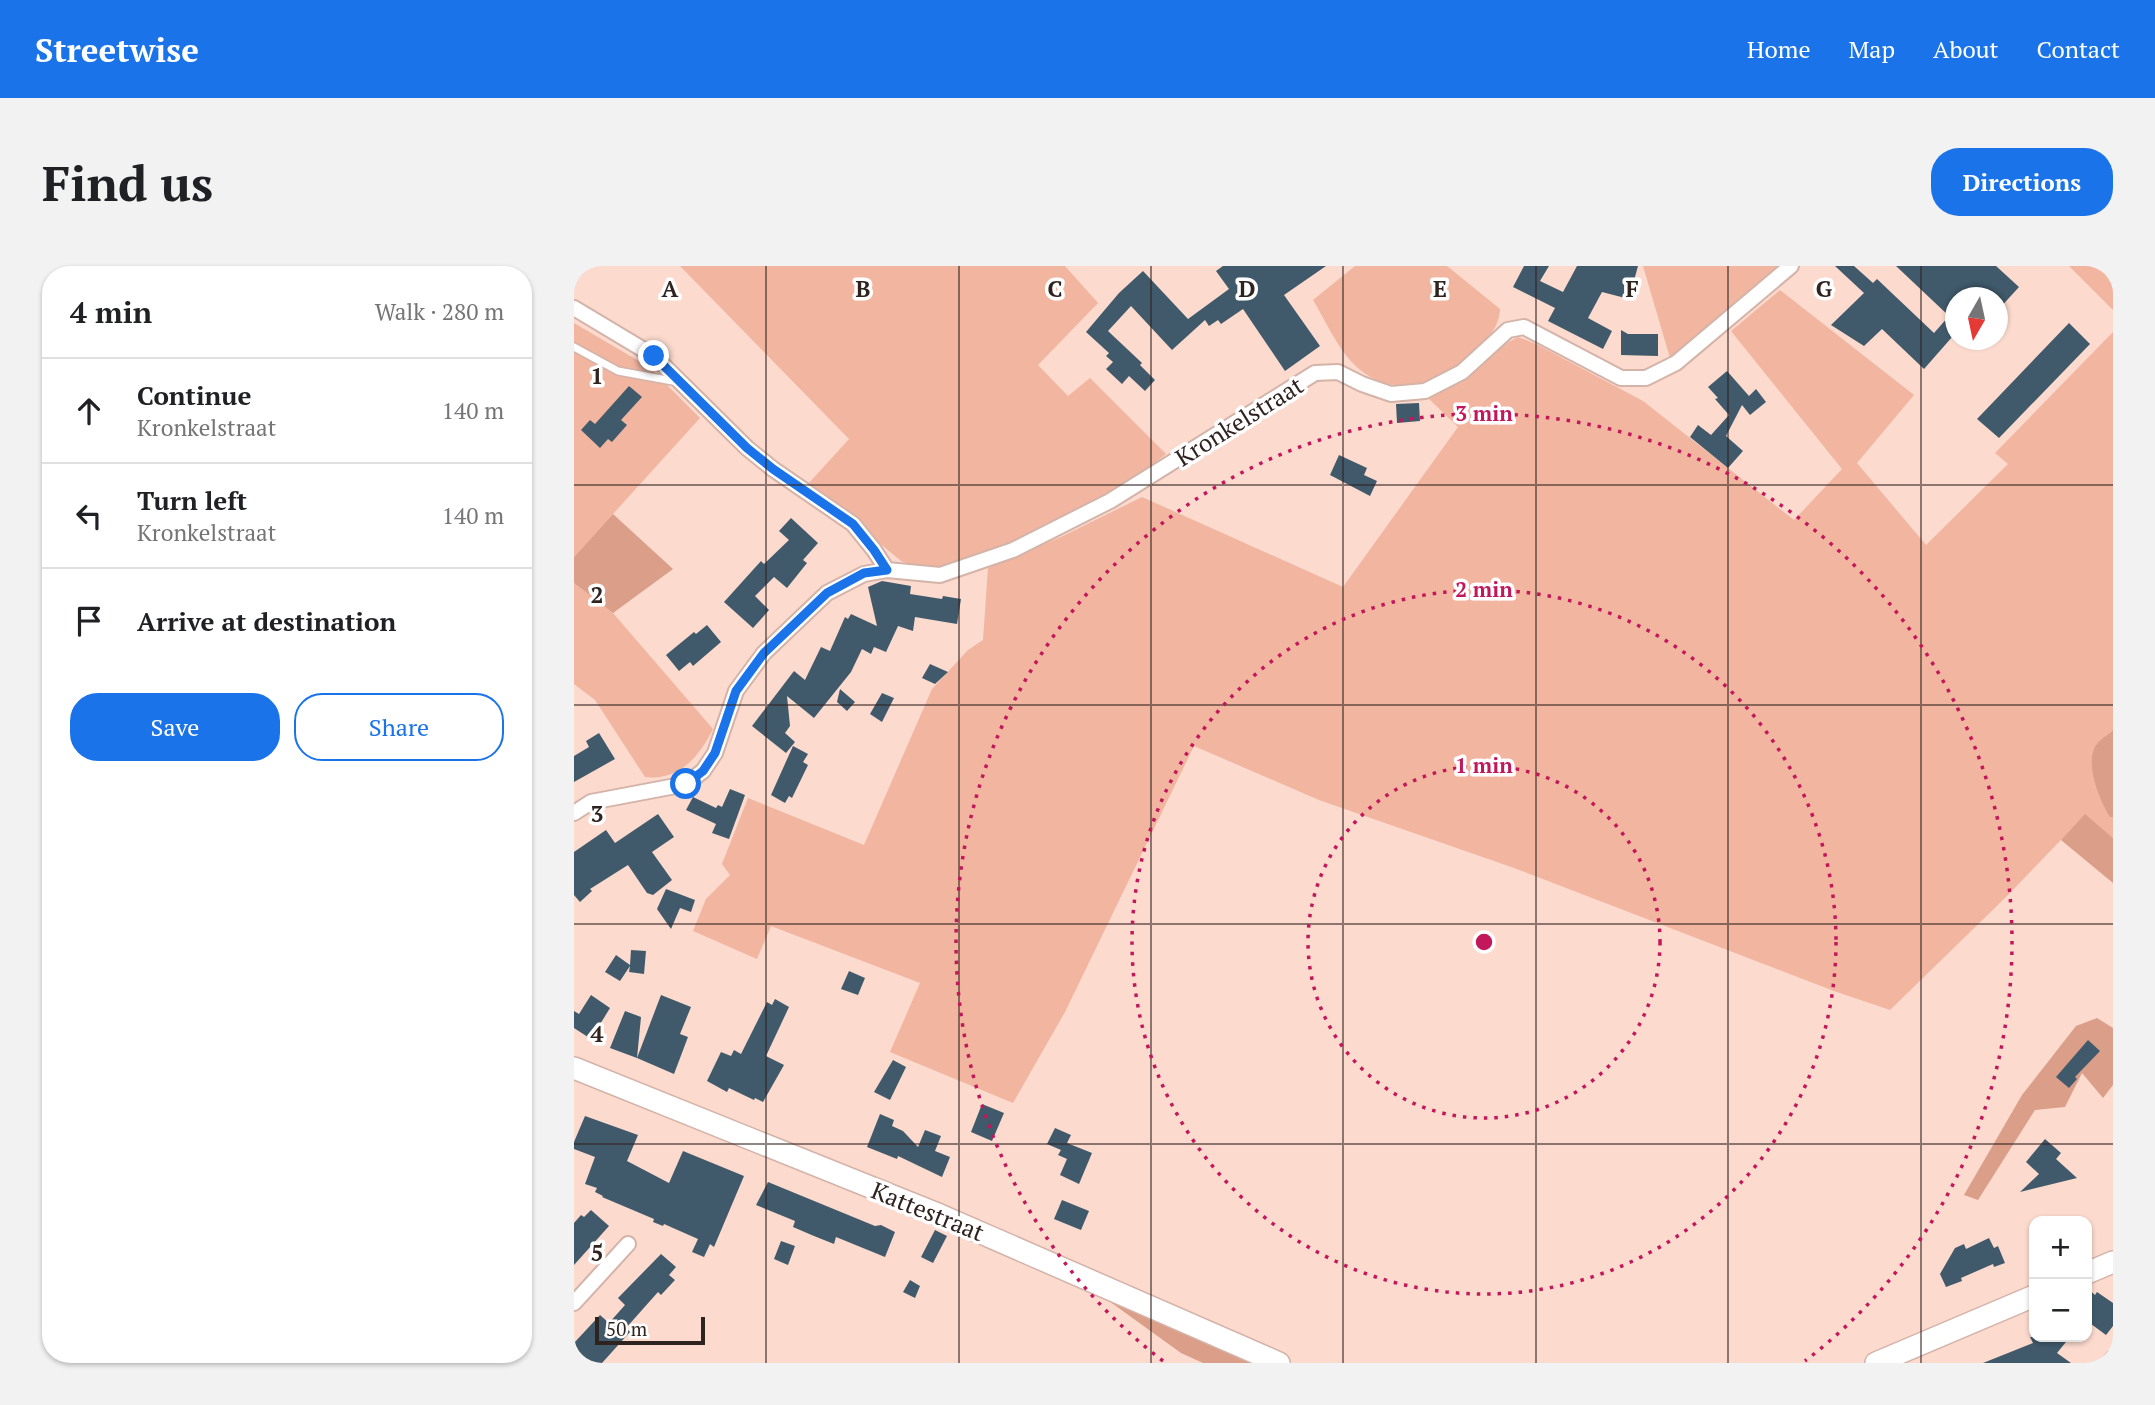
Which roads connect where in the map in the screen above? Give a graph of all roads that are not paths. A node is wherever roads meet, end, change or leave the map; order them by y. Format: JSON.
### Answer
{"nodes":[{"id":1,"x":1791,"y":266,"type":"edge"},
{"id":2,"x":574,"y":308,"type":"edge"},
{"id":3,"x":574,"y":347,"type":"edge"},
{"id":4,"x":682,"y":383,"type":"junction"},
{"id":5,"x":887,"y":570,"type":"junction"},
{"id":6,"x":574,"y":813,"type":"edge"},
{"id":7,"x":574,"y":1068,"type":"edge"},
{"id":8,"x":628,"y":1244,"type":"dead end"},
{"id":9,"x":2113,"y":1262,"type":"edge"},
{"id":10,"x":2092,"y":1271,"type":"edge"},
{"id":11,"x":2029,"y":1298,"type":"edge"},
{"id":12,"x":574,"y":1303,"type":"edge"},
{"id":13,"x":2113,"y":1358,"type":"edge"},
{"id":14,"x":1279,"y":1363,"type":"edge"},
{"id":15,"x":1876,"y":1363,"type":"edge"},
{"id":16,"x":2109,"y":1363,"type":"edge"}],
"edges":[{"from":1,"to":5,"type":"street","name":"Kronkelstraat"},
{"from":2,"to":4,"type":"street"},
{"from":3,"to":4,"type":"lane"},
{"from":4,"to":5,"type":"street"},
{"from":5,"to":6,"type":"street","name":"Kronkelstraat"},
{"from":7,"to":14,"type":"street","name":"Kattestraat"},
{"from":8,"to":12,"type":"street"},
{"from":9,"to":10,"type":"street"},
{"from":11,"to":15,"type":"street"},
{"from":13,"to":16,"type":"street"}]}
